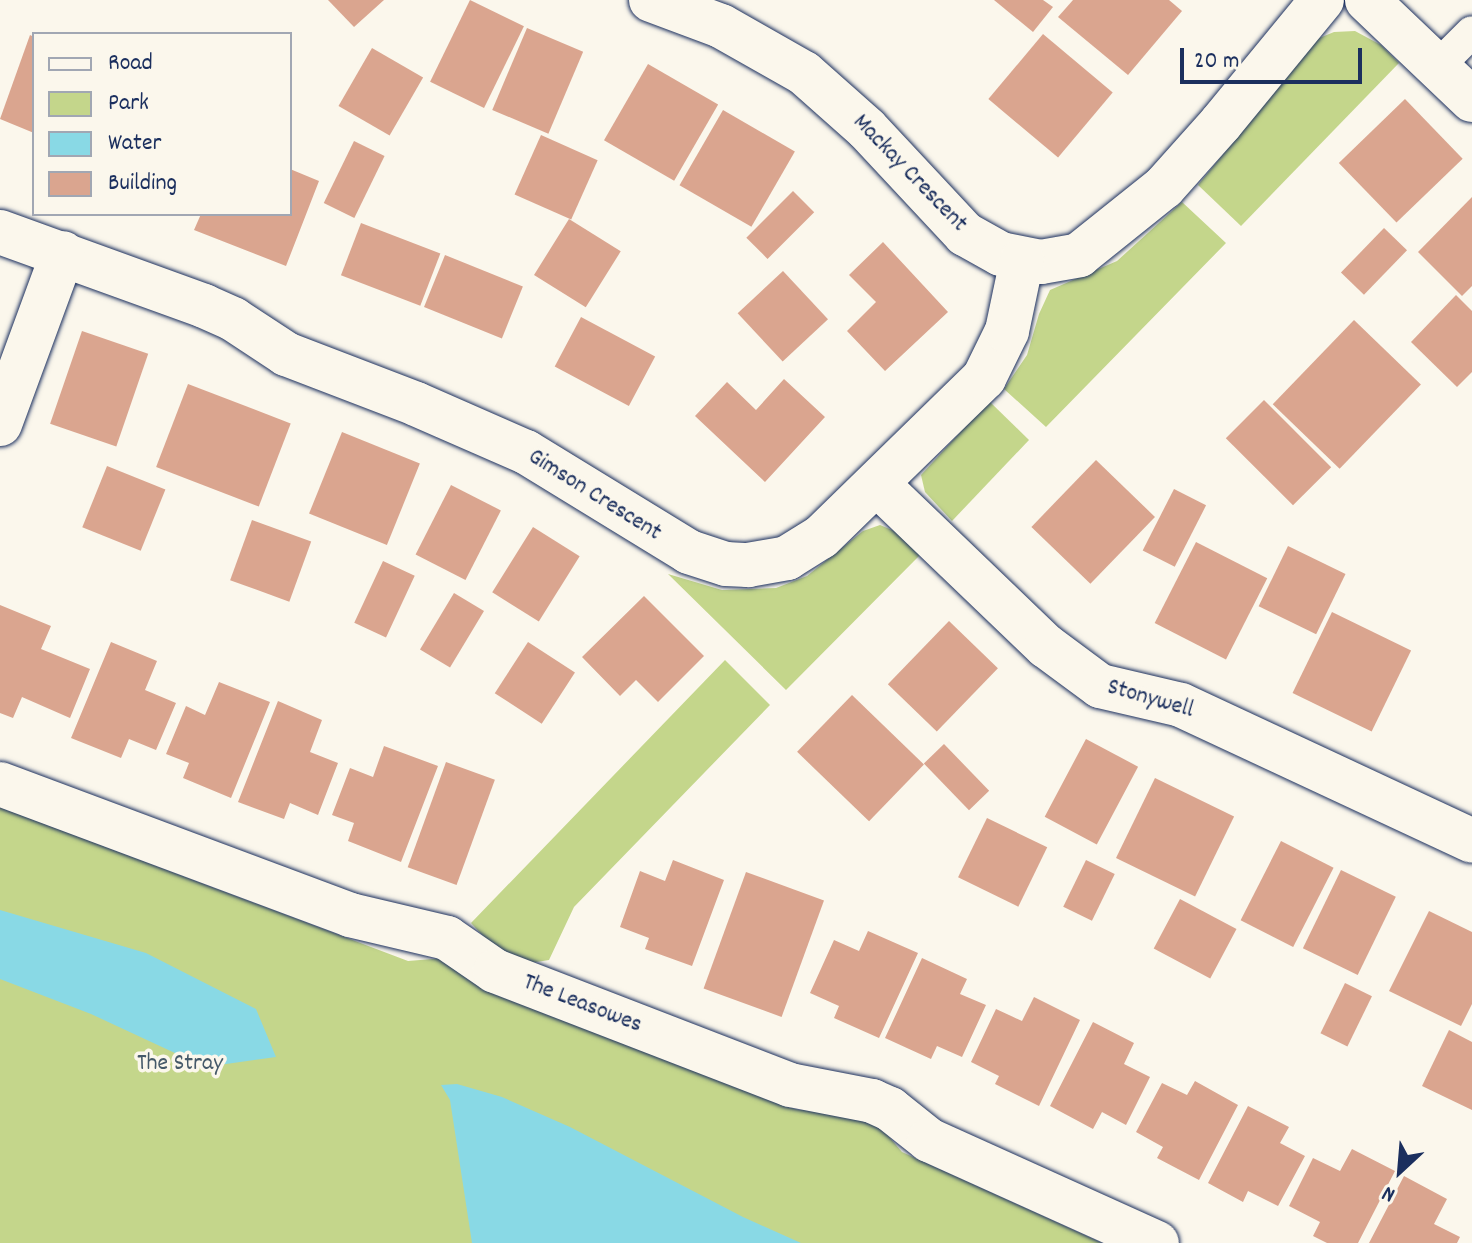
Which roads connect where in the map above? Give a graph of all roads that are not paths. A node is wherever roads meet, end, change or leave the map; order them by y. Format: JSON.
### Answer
{"nodes":[{"id":1,"x":651,"y":0,"type":"edge"},
{"id":2,"x":1322,"y":0,"type":"edge"},
{"id":3,"x":1367,"y":0,"type":"edge"},
{"id":4,"x":1472,"y":32,"type":"edge"},
{"id":5,"x":1437,"y":67,"type":"junction"},
{"id":6,"x":1472,"y":100,"type":"edge"},
{"id":7,"x":0,"y":232,"type":"edge"},
{"id":8,"x":63,"y":253,"type":"junction"},
{"id":9,"x":1022,"y":260,"type":"junction"},
{"id":10,"x":0,"y":424,"type":"edge"},
{"id":11,"x":878,"y":485,"type":"junction"},
{"id":12,"x":0,"y":784,"type":"edge"},
{"id":13,"x":1472,"y":841,"type":"edge"},
{"id":14,"x":1157,"y":1243,"type":"edge"}],
"edges":[{"from":1,"to":9,"type":"street","name":"Mackay Crescent"},
{"from":2,"to":9,"type":"street","name":"Mackay Crescent"},
{"from":3,"to":5,"type":"street"},
{"from":4,"to":5,"type":"lane"},
{"from":5,"to":6,"type":"street"},
{"from":7,"to":8,"type":"street","name":"Gimson Crescent"},
{"from":8,"to":10,"type":"street"},
{"from":8,"to":11,"type":"street","name":"Gimson Crescent"},
{"from":9,"to":11,"type":"street","name":"Gimson Crescent"},
{"from":11,"to":13,"type":"street","name":"Stonywell"},
{"from":12,"to":14,"type":"street","name":"The Leasowes"}]}
